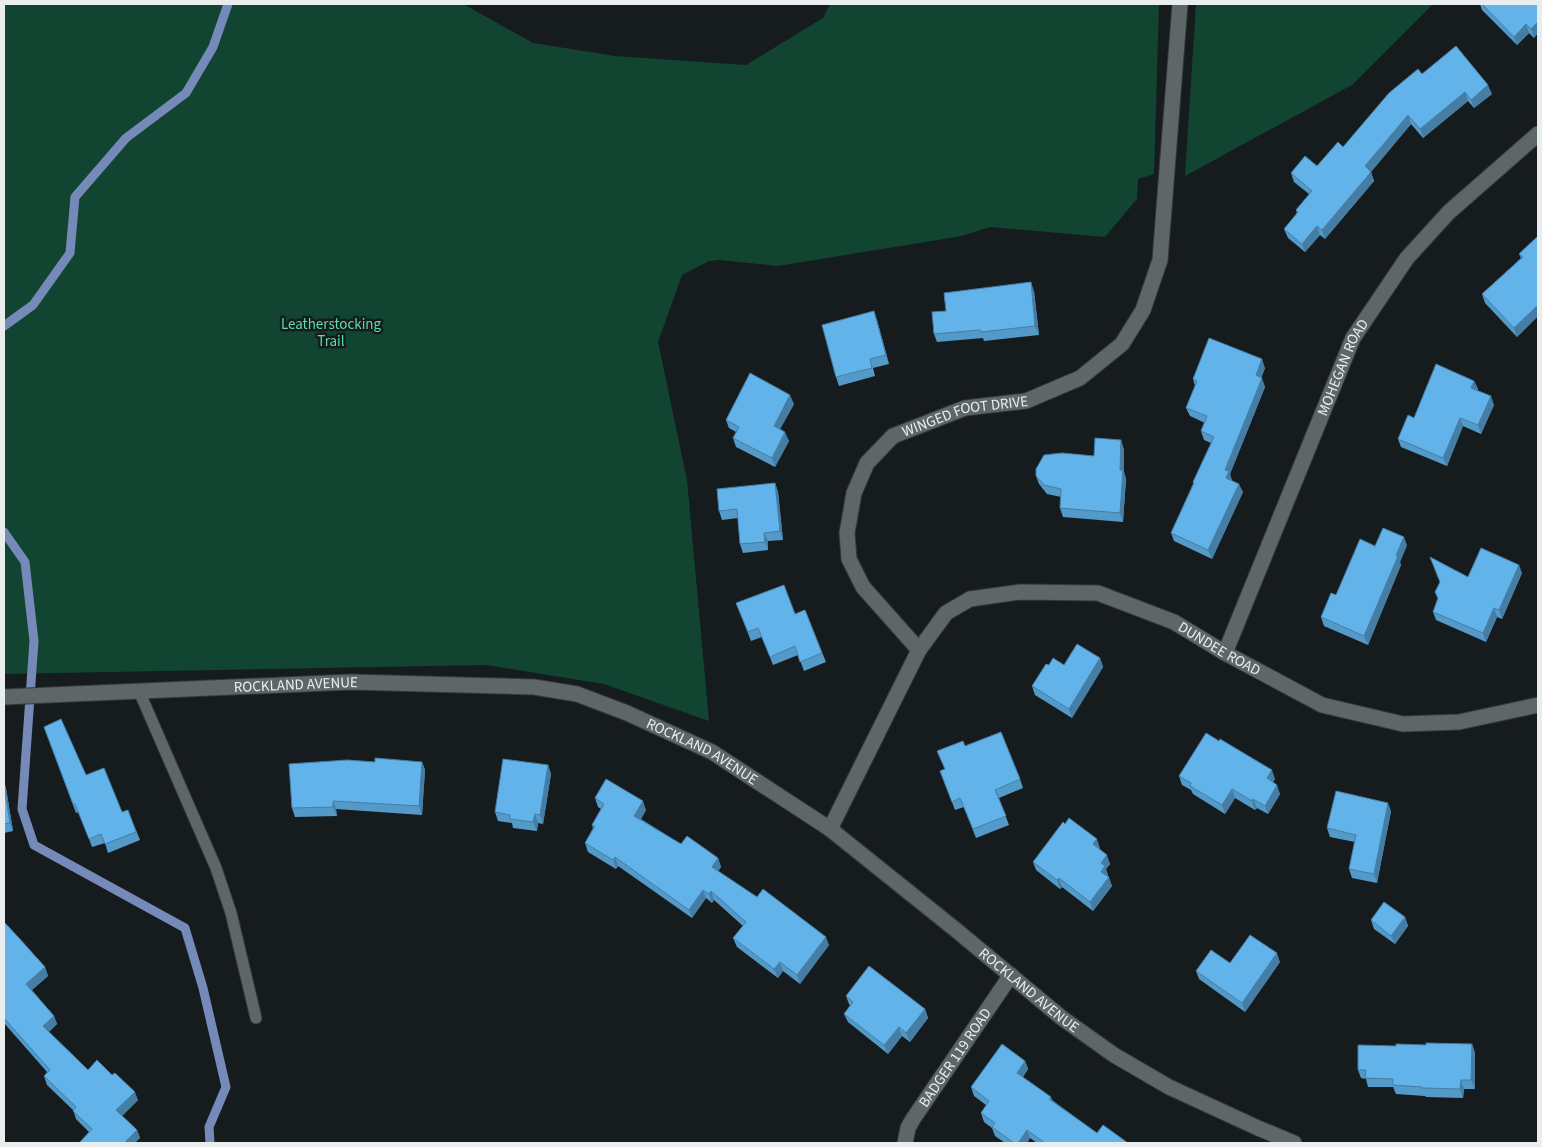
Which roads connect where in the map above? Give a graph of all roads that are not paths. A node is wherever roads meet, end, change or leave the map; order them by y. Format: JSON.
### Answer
{"nodes":[{"id":1,"x":1180,"y":4,"type":"edge"},
{"id":2,"x":1538,"y":134,"type":"edge"},
{"id":3,"x":919,"y":650,"type":"junction"},
{"id":4,"x":1225,"y":653,"type":"junction"},
{"id":5,"x":139,"y":691,"type":"junction"},
{"id":6,"x":7,"y":697,"type":"edge"},
{"id":7,"x":1538,"y":705,"type":"edge"},
{"id":8,"x":830,"y":829,"type":"junction"},
{"id":9,"x":1011,"y":975,"type":"junction"},
{"id":10,"x":256,"y":1018,"type":"dead end"},
{"id":11,"x":905,"y":1143,"type":"edge"},
{"id":12,"x":1294,"y":1143,"type":"edge"}],
"edges":[{"from":1,"to":3,"type":"street","name":"WINGED FOOT DRIVE"},
{"from":2,"to":4,"type":"street","name":"MOHEGAN ROAD"},
{"from":3,"to":4,"type":"street","name":"DUNDEE ROAD"},
{"from":3,"to":8,"type":"street"},
{"from":4,"to":7,"type":"street","name":"DUNDEE ROAD"},
{"from":5,"to":6,"type":"street","name":"ROCKLAND AVENUE"},
{"from":5,"to":8,"type":"street","name":"ROCKLAND AVENUE"},
{"from":5,"to":10,"type":"lane"},
{"from":8,"to":9,"type":"street","name":"ROCKLAND AVENUE"},
{"from":9,"to":11,"type":"street","name":"BADGER 119 ROAD"},
{"from":9,"to":12,"type":"street","name":"ROCKLAND AVENUE"}]}
